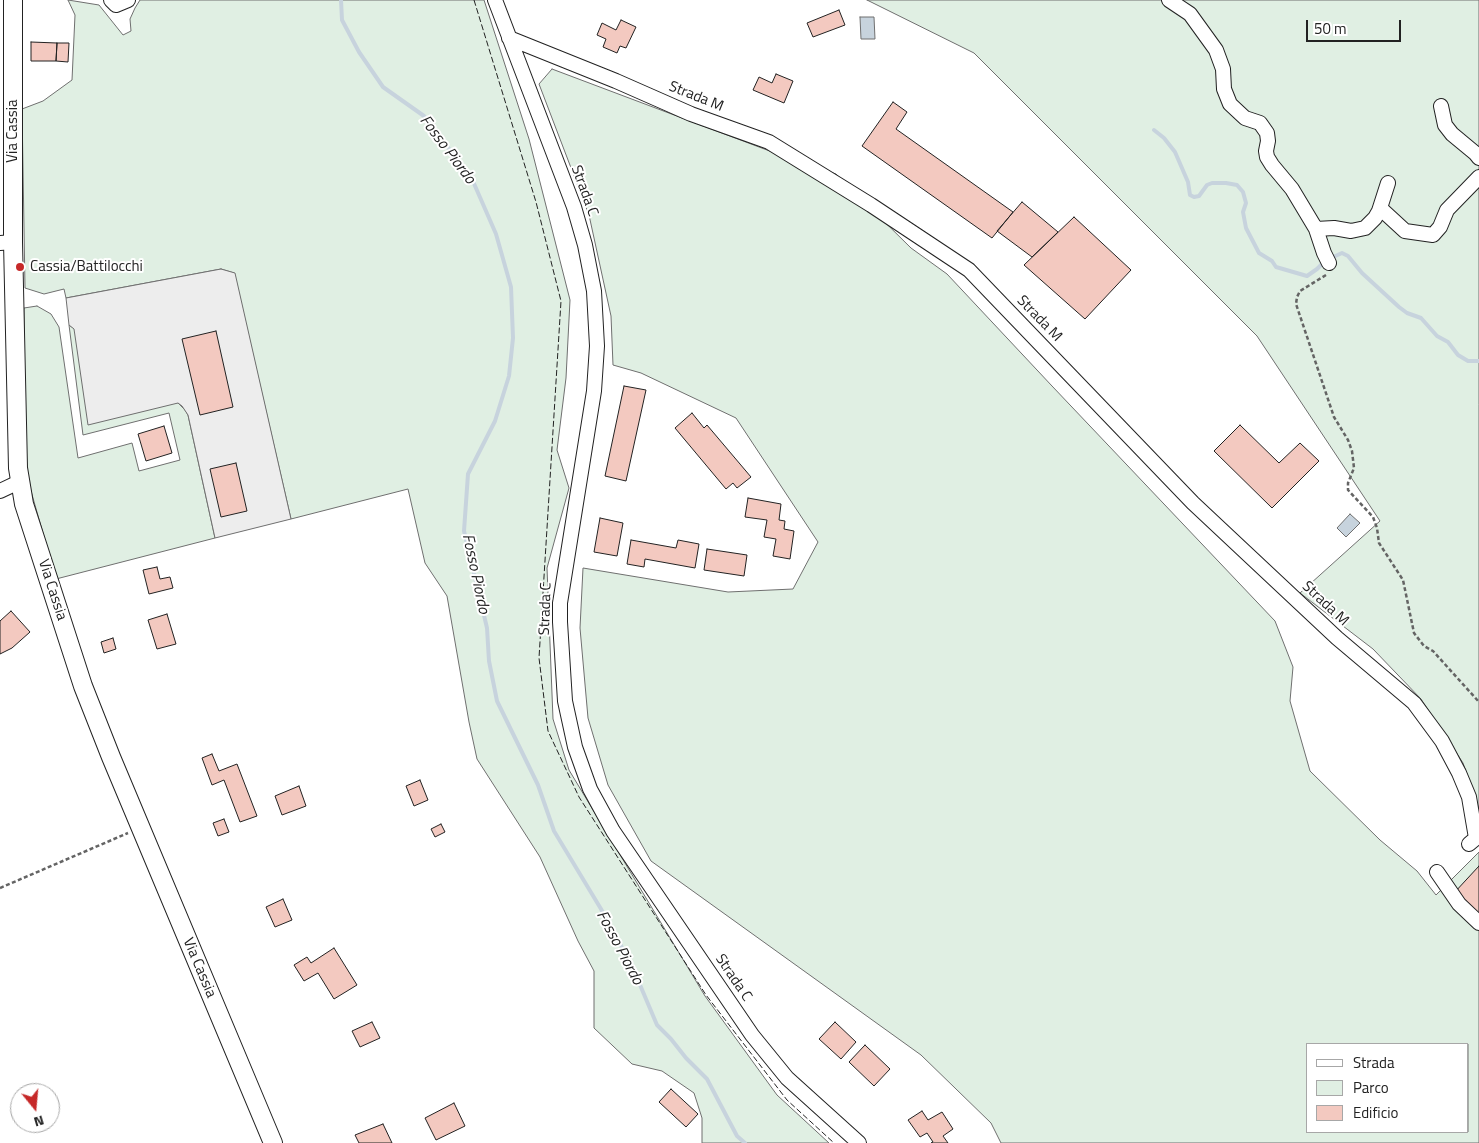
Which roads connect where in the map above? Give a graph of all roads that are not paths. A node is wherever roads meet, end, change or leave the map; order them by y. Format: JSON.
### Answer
{"nodes":[{"id":1,"x":14,"y":0,"type":"edge"},
{"id":2,"x":111,"y":0,"type":"edge"},
{"id":3,"x":128,"y":0,"type":"edge"},
{"id":4,"x":495,"y":0,"type":"edge"},
{"id":5,"x":1169,"y":0,"type":"edge"},
{"id":6,"x":509,"y":38,"type":"junction"},
{"id":7,"x":1441,"y":106,"type":"dead end"},
{"id":8,"x":1479,"y":158,"type":"edge"},
{"id":9,"x":1479,"y":177,"type":"edge"},
{"id":10,"x":1388,"y":183,"type":"dead end"},
{"id":11,"x":1380,"y":208,"type":"junction"},
{"id":12,"x":1316,"y":229,"type":"junction"},
{"id":13,"x":6,"y":243,"type":"edge"},
{"id":14,"x":1328,"y":260,"type":"road end"},
{"id":15,"x":19,"y":482,"type":"junction"},
{"id":16,"x":0,"y":491,"type":"edge"},
{"id":17,"x":1469,"y":844,"type":"dead end"},
{"id":18,"x":1436,"y":872,"type":"dead end"},
{"id":19,"x":1479,"y":923,"type":"edge"},
{"id":20,"x":274,"y":1143,"type":"edge"},
{"id":21,"x":858,"y":1143,"type":"edge"}],
"edges":[{"from":1,"to":13,"type":"main road","name":"Via Cassia"},
{"from":2,"to":3,"type":"street"},
{"from":4,"to":6,"type":"street","name":"Strada C"},
{"from":5,"to":12,"type":"street"},
{"from":6,"to":17,"type":"street","name":"Strada M"},
{"from":6,"to":21,"type":"street","name":"Strada C"},
{"from":7,"to":8,"type":"street"},
{"from":9,"to":11,"type":"street"},
{"from":10,"to":11,"type":"street"},
{"from":11,"to":12,"type":"street"},
{"from":12,"to":14,"type":"street"},
{"from":13,"to":15,"type":"main road","name":"Via Cassia"},
{"from":15,"to":16,"type":"street"},
{"from":15,"to":20,"type":"main road","name":"Via Cassia"},
{"from":18,"to":19,"type":"street"}]}
